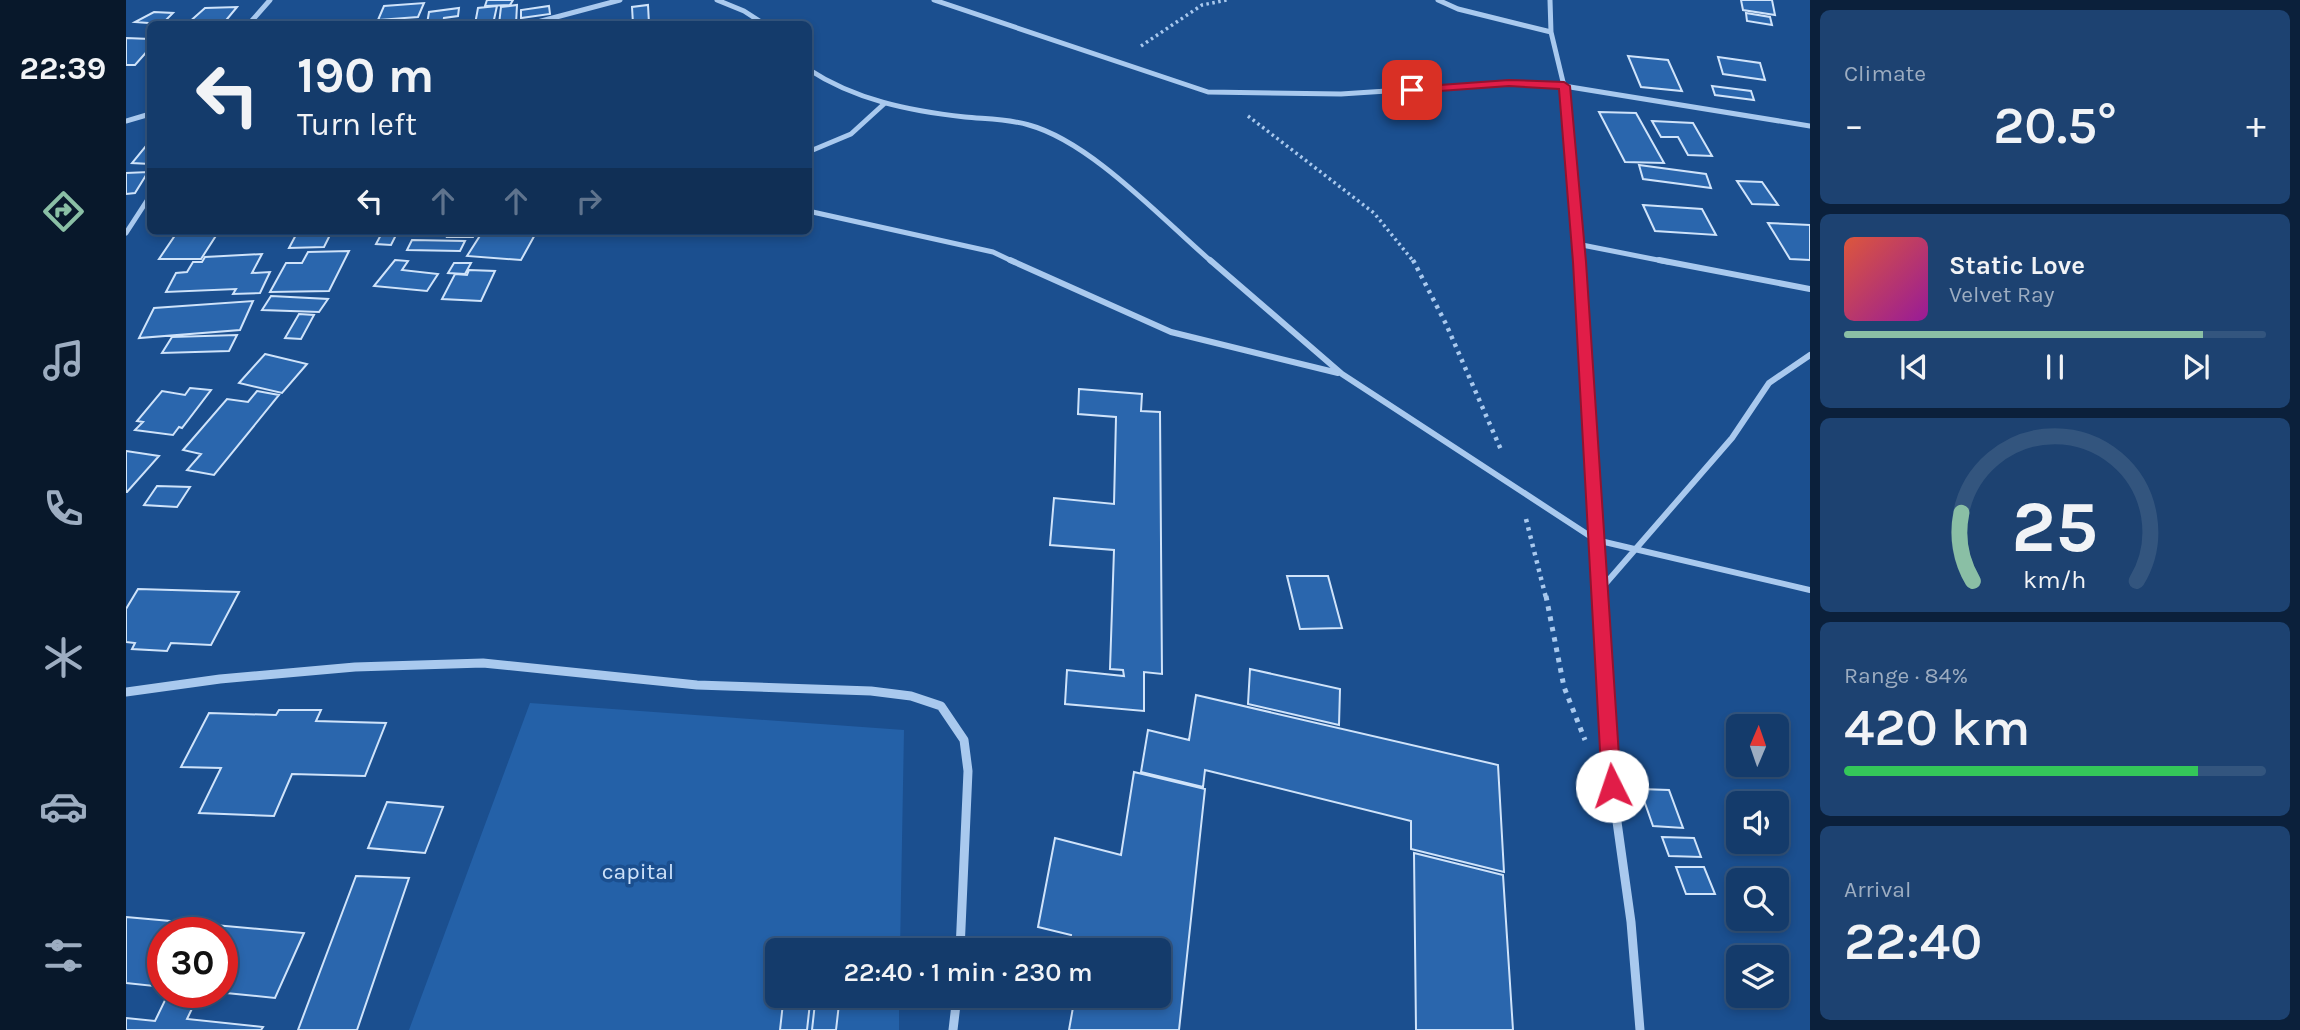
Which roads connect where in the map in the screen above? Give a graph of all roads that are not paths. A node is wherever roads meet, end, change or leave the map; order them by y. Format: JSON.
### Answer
{"nodes":[{"id":1,"x":270,"y":0,"type":"edge"},
{"id":2,"x":620,"y":0,"type":"edge"},
{"id":3,"x":717,"y":0,"type":"edge"},
{"id":4,"x":738,"y":0,"type":"edge"},
{"id":5,"x":934,"y":0,"type":"edge"},
{"id":6,"x":1438,"y":0,"type":"edge"},
{"id":7,"x":1550,"y":0,"type":"edge"},
{"id":8,"x":744,"y":11,"type":"junction"},
{"id":9,"x":252,"y":21,"type":"edge"},
{"id":10,"x":541,"y":21,"type":"edge"},
{"id":11,"x":759,"y":21,"type":"edge"},
{"id":12,"x":1550,"y":32,"type":"junction"},
{"id":13,"x":812,"y":72,"type":"edge"},
{"id":14,"x":1564,"y":86,"type":"junction"},
{"id":15,"x":885,"y":103,"type":"junction"},
{"id":16,"x":147,"y":115,"type":"edge"},
{"id":17,"x":126,"y":121,"type":"edge"},
{"id":18,"x":1810,"y":126,"type":"edge"},
{"id":19,"x":812,"y":150,"type":"edge"},
{"id":20,"x":147,"y":201,"type":"edge"},
{"id":21,"x":812,"y":212,"type":"edge"},
{"id":22,"x":126,"y":233,"type":"edge"},
{"id":23,"x":1577,"y":244,"type":"junction"},
{"id":24,"x":1810,"y":289,"type":"edge"},
{"id":25,"x":1810,"y":355,"type":"edge"},
{"id":26,"x":1342,"y":374,"type":"junction"},
{"id":27,"x":1596,"y":540,"type":"junction"},
{"id":28,"x":1634,"y":551,"type":"junction"},
{"id":29,"x":1599,"y":590,"type":"junction"},
{"id":30,"x":1810,"y":590,"type":"edge"},
{"id":31,"x":126,"y":692,"type":"edge"},
{"id":32,"x":961,"y":938,"type":"edge"},
{"id":33,"x":956,"y":1008,"type":"edge"},
{"id":34,"x":953,"y":1030,"type":"edge"},
{"id":35,"x":1640,"y":1030,"type":"edge"}],
"edges":[{"from":1,"to":9,"type":"street"},
{"from":2,"to":10,"type":"street"},
{"from":3,"to":8,"type":"street"},
{"from":4,"to":8,"type":"street"},
{"from":5,"to":14,"type":"street"},
{"from":6,"to":12,"type":"street"},
{"from":7,"to":12,"type":"street"},
{"from":8,"to":11,"type":"street"},
{"from":12,"to":14,"type":"street"},
{"from":13,"to":15,"type":"street"},
{"from":14,"to":18,"type":"street"},
{"from":14,"to":23,"type":"street"},
{"from":15,"to":19,"type":"street"},
{"from":15,"to":26,"type":"street"},
{"from":16,"to":17,"type":"street"},
{"from":20,"to":22,"type":"street"},
{"from":21,"to":26,"type":"street"},
{"from":23,"to":24,"type":"street"},
{"from":23,"to":27,"type":"street"},
{"from":25,"to":28,"type":"street"},
{"from":26,"to":27,"type":"street"},
{"from":27,"to":28,"type":"street"},
{"from":27,"to":29,"type":"street"},
{"from":28,"to":29,"type":"street"},
{"from":28,"to":30,"type":"street"},
{"from":29,"to":35,"type":"street"},
{"from":31,"to":32,"type":"street"},
{"from":33,"to":34,"type":"street"}]}
